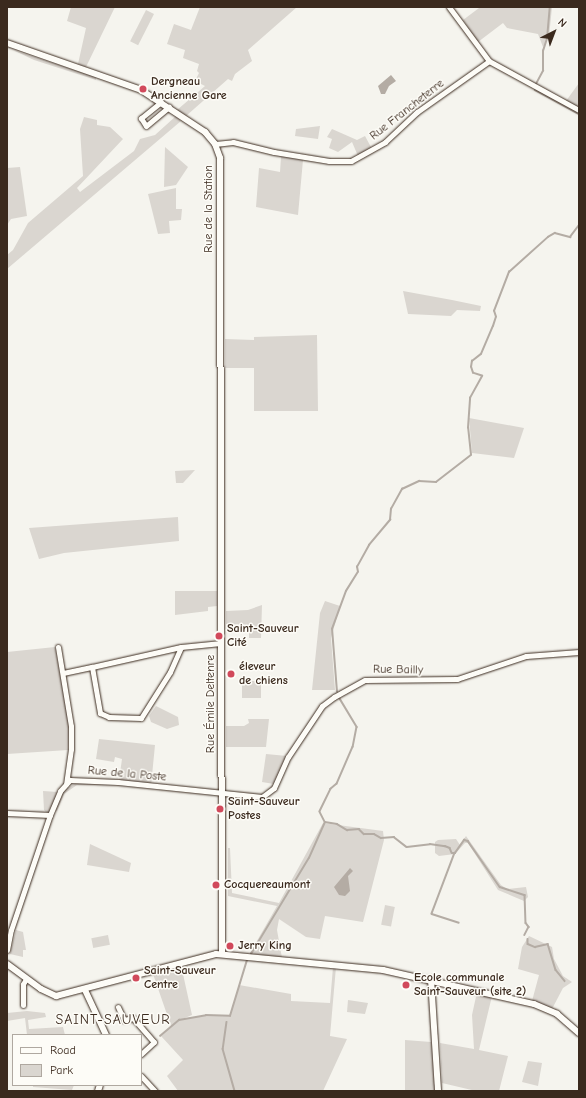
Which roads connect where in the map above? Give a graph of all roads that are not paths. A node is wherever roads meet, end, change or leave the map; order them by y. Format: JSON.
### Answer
{"nodes":[{"id":1,"x":449,"y":7,"type":"edge"},
{"id":2,"x":7,"y":43,"type":"edge"},
{"id":3,"x":489,"y":61,"type":"junction"},
{"id":4,"x":161,"y":102,"type":"junction"},
{"id":5,"x":169,"y":107,"type":"junction"},
{"id":6,"x":579,"y":110,"type":"edge"},
{"id":7,"x":215,"y":144,"type":"junction"},
{"id":8,"x":221,"y":334,"type":"joint"},
{"id":9,"x":222,"y":642,"type":"junction"},
{"id":10,"x":58,"y":646,"type":"dead end"},
{"id":11,"x":181,"y":647,"type":"junction"},
{"id":12,"x":579,"y":652,"type":"edge"},
{"id":13,"x":92,"y":667,"type":"junction"},
{"id":14,"x":63,"y":673,"type":"junction"},
{"id":15,"x":66,"y":784,"type":"junction"},
{"id":16,"x":222,"y":793,"type":"junction"},
{"id":17,"x":7,"y":813,"type":"edge"},
{"id":18,"x":50,"y":815,"type":"junction"},
{"id":19,"x":7,"y":950,"type":"edge"},
{"id":20,"x":222,"y":954,"type":"junction"},
{"id":21,"x":7,"y":964,"type":"edge"},
{"id":22,"x":26,"y":979,"type":"junction"},
{"id":23,"x":431,"y":979,"type":"junction"},
{"id":24,"x":85,"y":990,"type":"junction"},
{"id":25,"x":22,"y":1005,"type":"dead end"},
{"id":26,"x":118,"y":1007,"type":"dead end"},
{"id":27,"x":579,"y":1033,"type":"edge"},
{"id":28,"x":106,"y":1034,"type":"edge"},
{"id":29,"x":142,"y":1053,"type":"edge"},
{"id":30,"x":142,"y":1077,"type":"edge"},
{"id":31,"x":155,"y":1091,"type":"edge"},
{"id":32,"x":438,"y":1091,"type":"edge"}],
"edges":[{"from":1,"to":3,"type":"street"},
{"from":2,"to":4,"type":"street","name":"Rue de la Station"},
{"from":3,"to":6,"type":"street"},
{"from":3,"to":7,"type":"street","name":"Rue Francheterre"},
{"from":4,"to":5,"type":"street","name":"Rue de la Station"},
{"from":4,"to":5,"type":"street"},
{"from":5,"to":7,"type":"street","name":"Rue de la Station"},
{"from":7,"to":8,"type":"street","name":"Rue de la Station"},
{"from":8,"to":9,"type":"street","name":"Rue Émile Deltenre"},
{"from":9,"to":11,"type":"street"},
{"from":9,"to":16,"type":"street","name":"Rue Émile Deltenre"},
{"from":10,"to":14,"type":"street"},
{"from":11,"to":13,"type":"street"},
{"from":11,"to":13,"type":"street"},
{"from":12,"to":16,"type":"street","name":"Rue Bailly"},
{"from":13,"to":14,"type":"street"},
{"from":14,"to":15,"type":"street"},
{"from":15,"to":16,"type":"street","name":"Rue de la Poste"},
{"from":15,"to":18,"type":"street"},
{"from":16,"to":20,"type":"street","name":"Rue Émile Deltenre"},
{"from":17,"to":18,"type":"street"},
{"from":18,"to":19,"type":"street"},
{"from":20,"to":23,"type":"street"},
{"from":20,"to":24,"type":"street"},
{"from":21,"to":22,"type":"street"},
{"from":22,"to":24,"type":"street"},
{"from":22,"to":25,"type":"street"},
{"from":23,"to":27,"type":"street"},
{"from":23,"to":32,"type":"street"},
{"from":24,"to":28,"type":"street"},
{"from":26,"to":29,"type":"street"},
{"from":30,"to":31,"type":"street"}]}
